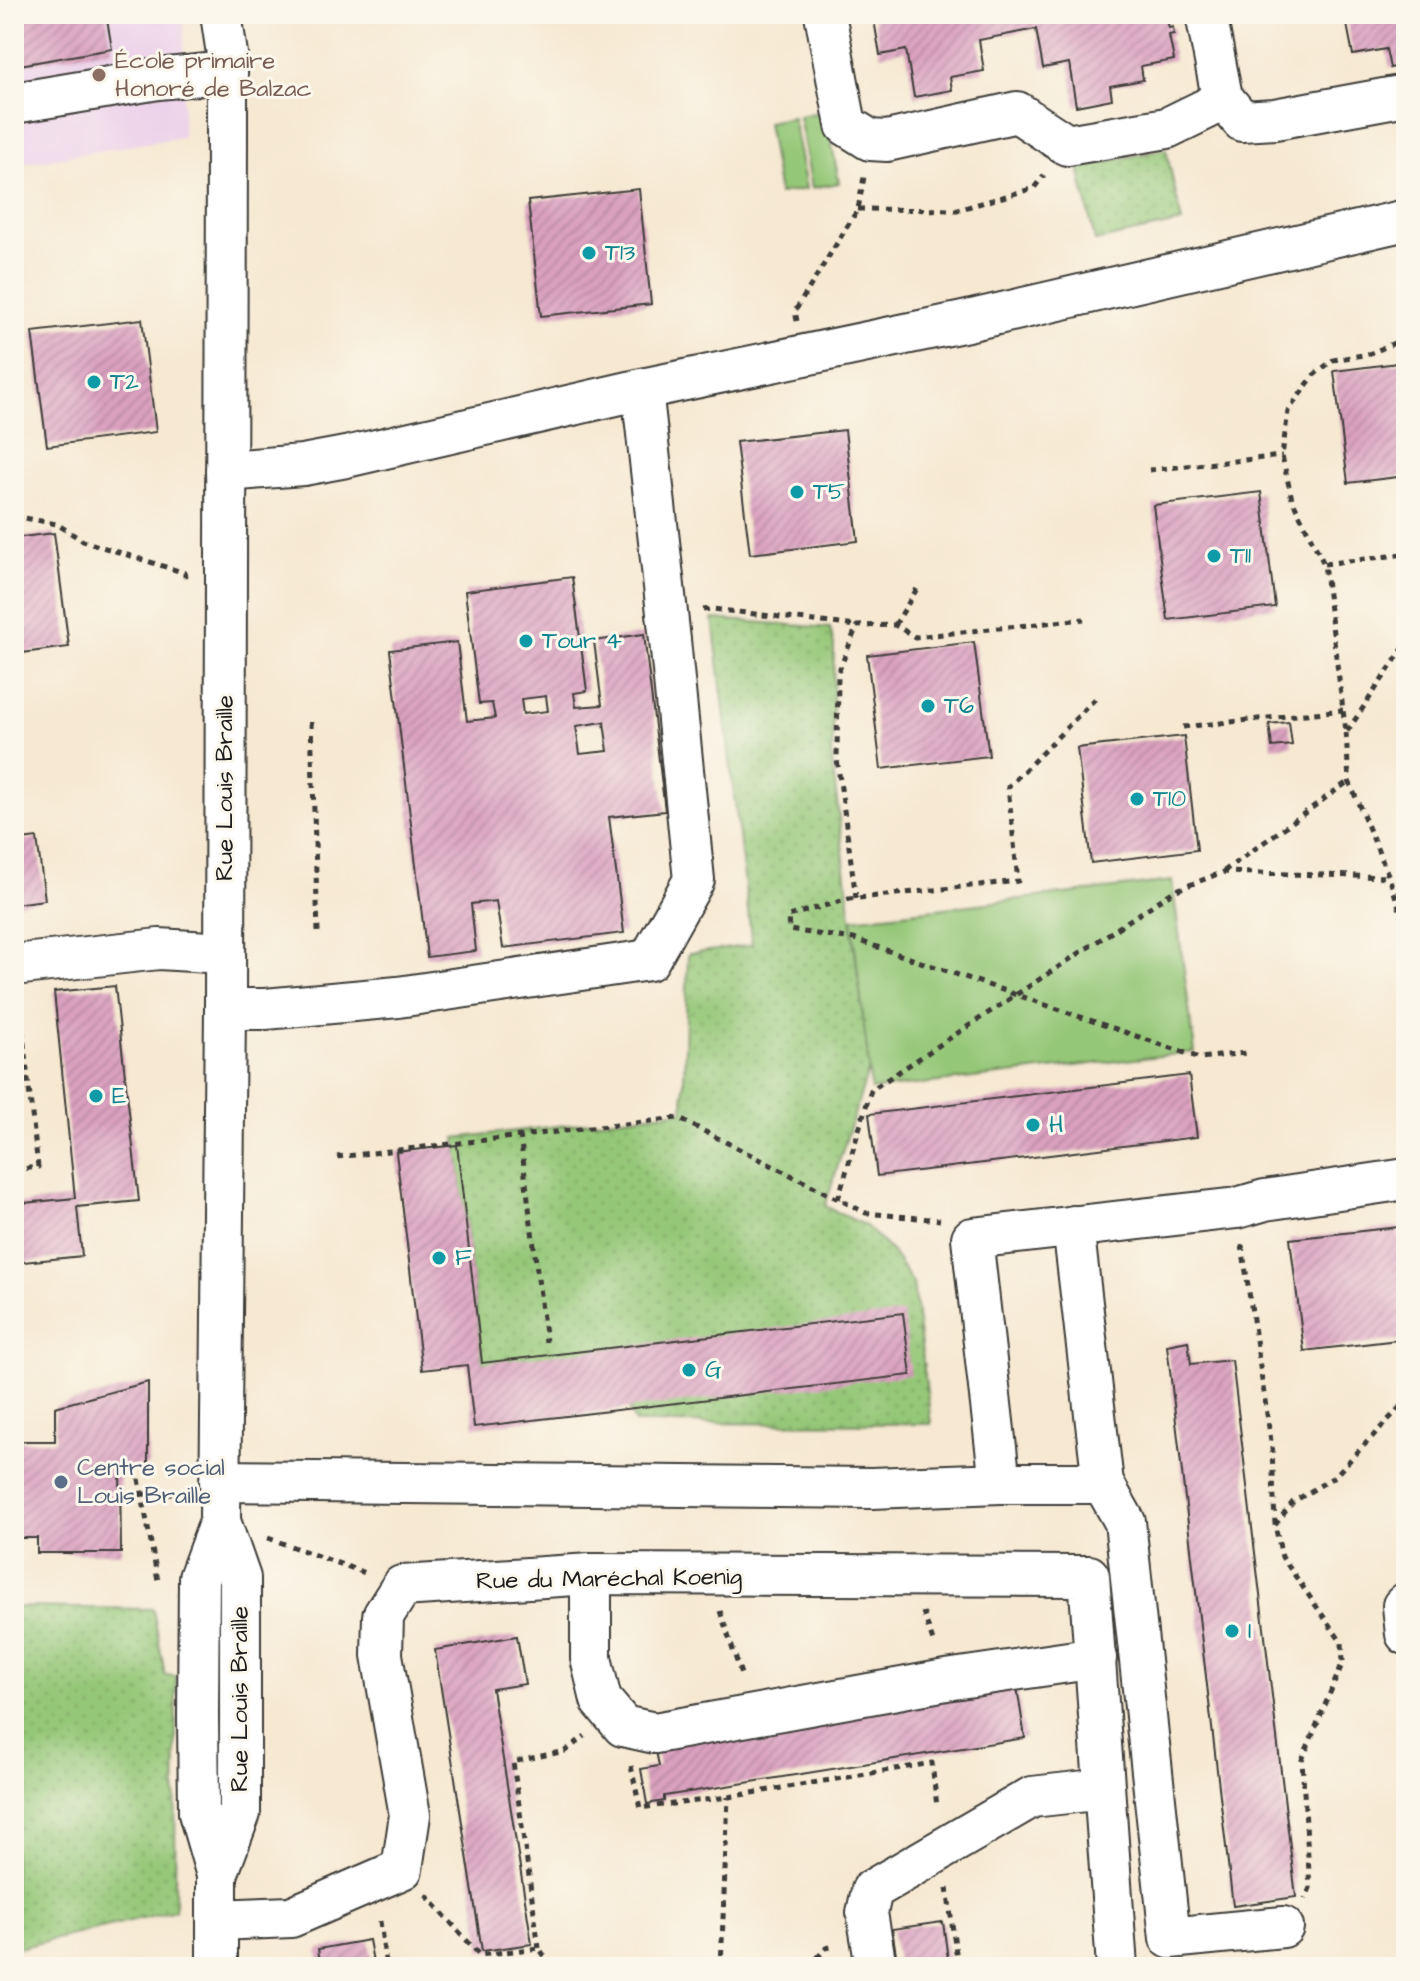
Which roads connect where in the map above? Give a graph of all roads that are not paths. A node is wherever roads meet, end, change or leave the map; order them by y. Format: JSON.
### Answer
{"nodes":[{"id":1,"x":221,"y":14,"type":"edge"},
{"id":2,"x":235,"y":14,"type":"edge"},
{"id":3,"x":825,"y":14,"type":"edge"},
{"id":4,"x":1206,"y":14,"type":"edge"},
{"id":5,"x":227,"y":63,"type":"junction"},
{"id":6,"x":1406,"y":95,"type":"edge"},
{"id":7,"x":1222,"y":97,"type":"junction"},
{"id":8,"x":14,"y":103,"type":"edge"},
{"id":9,"x":1406,"y":220,"type":"edge"},
{"id":10,"x":642,"y":389,"type":"junction"},
{"id":11,"x":226,"y":471,"type":"junction"},
{"id":12,"x":225,"y":953,"type":"junction"},
{"id":13,"x":14,"y":965,"type":"edge"},
{"id":14,"x":225,"y":1009,"type":"junction"},
{"id":15,"x":1406,"y":1179,"type":"edge"},
{"id":16,"x":1073,"y":1226,"type":"junction"},
{"id":17,"x":220,"y":1481,"type":"junction"},
{"id":18,"x":1000,"y":1483,"type":"junction"},
{"id":19,"x":1103,"y":1483,"type":"junction"},
{"id":20,"x":591,"y":1574,"type":"junction"},
{"id":21,"x":1406,"y":1603,"type":"edge"},
{"id":22,"x":1406,"y":1634,"type":"edge"},
{"id":23,"x":1096,"y":1658,"type":"junction"},
{"id":24,"x":1104,"y":1789,"type":"junction"},
{"id":25,"x":217,"y":1920,"type":"junction"},
{"id":26,"x":1283,"y":1927,"type":"road end"},
{"id":27,"x":217,"y":1967,"type":"edge"},
{"id":28,"x":876,"y":1967,"type":"edge"},
{"id":29,"x":1117,"y":1967,"type":"edge"}],
"edges":[{"from":1,"to":5,"type":"street","name":"Rue Louis Braille"},
{"from":2,"to":5,"type":"street","name":"Rue Louis Braille"},
{"from":3,"to":7,"type":"street"},
{"from":4,"to":7,"type":"street"},
{"from":5,"to":8,"type":"street"},
{"from":5,"to":11,"type":"street","name":"Rue Louis Braille"},
{"from":6,"to":7,"type":"street"},
{"from":9,"to":10,"type":"street"},
{"from":10,"to":11,"type":"street"},
{"from":10,"to":14,"type":"street"},
{"from":11,"to":12,"type":"street","name":"Rue Louis Braille"},
{"from":12,"to":13,"type":"street"},
{"from":12,"to":14,"type":"street","name":"Rue Louis Braille"},
{"from":14,"to":17,"type":"street","name":"Rue Louis Braille"},
{"from":15,"to":16,"type":"street"},
{"from":16,"to":18,"type":"street"},
{"from":16,"to":19,"type":"street"},
{"from":17,"to":18,"type":"street"},
{"from":17,"to":25,"type":"street","name":"Rue Louis Braille"},
{"from":18,"to":19,"type":"street"},
{"from":19,"to":26,"type":"street"},
{"from":20,"to":23,"type":"street","name":"Rue du Maréchal Koenig"},
{"from":20,"to":23,"type":"street"},
{"from":20,"to":25,"type":"street","name":"Rue du Maréchal Koenig"},
{"from":21,"to":22,"type":"street"},
{"from":23,"to":24,"type":"street","name":"Rue du Maréchal Koenig"},
{"from":24,"to":28,"type":"street"},
{"from":24,"to":29,"type":"street","name":"Rue du Maréchal Koenig"},
{"from":25,"to":27,"type":"street","name":"Rue Louis Braille"}]}
